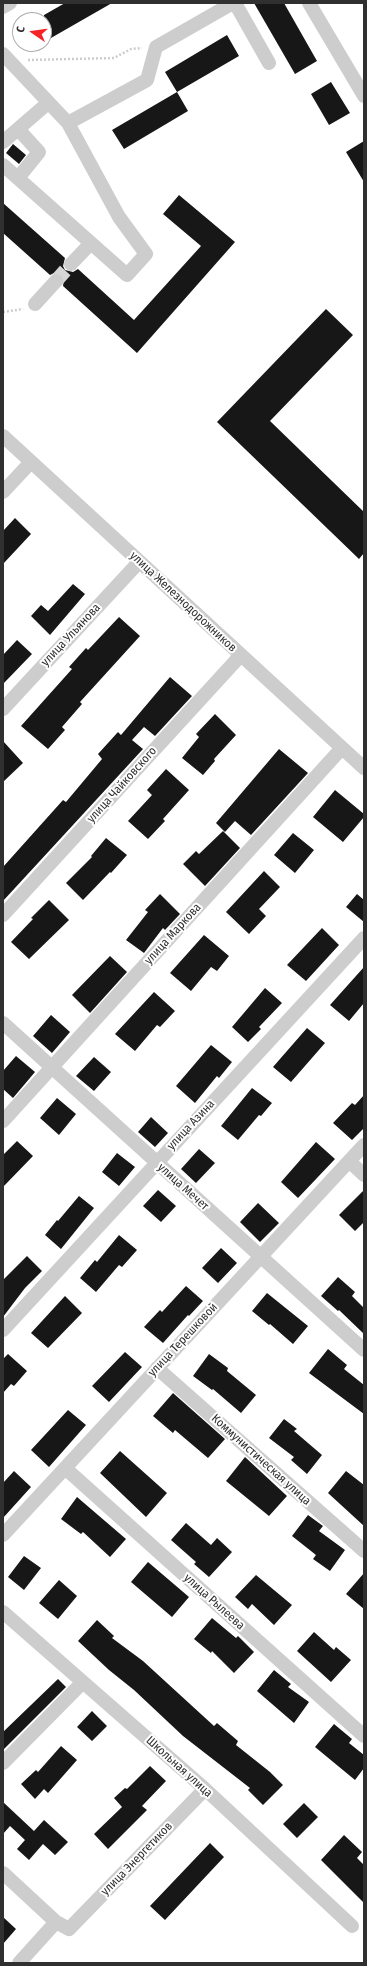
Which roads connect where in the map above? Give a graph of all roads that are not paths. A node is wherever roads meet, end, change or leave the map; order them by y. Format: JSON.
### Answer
{"nodes":[{"id":1,"x":10,"y":3,"type":"edge"},
{"id":2,"x":234,"y":3,"type":"edge"},
{"id":3,"x":309,"y":3,"type":"edge"},
{"id":4,"x":3,"y":7,"type":"edge"},
{"id":5,"x":5,"y":56,"type":"edge"},
{"id":6,"x":269,"y":63,"type":"dead end"},
{"id":7,"x":364,"y":96,"type":"edge"},
{"id":8,"x":48,"y":103,"type":"junction"},
{"id":9,"x":68,"y":123,"type":"junction"},
{"id":10,"x":18,"y":129,"type":"junction"},
{"id":11,"x":3,"y":142,"type":"edge"},
{"id":12,"x":3,"y":165,"type":"edge"},
{"id":13,"x":18,"y":178,"type":"junction"},
{"id":14,"x":91,"y":242,"type":"junction"},
{"id":15,"x":71,"y":264,"type":"tunnel mouth"},
{"id":16,"x":56,"y":281,"type":"tunnel mouth"},
{"id":17,"x":35,"y":304,"type":"road end"},
{"id":18,"x":3,"y":436,"type":"edge"},
{"id":19,"x":31,"y":462,"type":"junction"},
{"id":20,"x":3,"y":492,"type":"edge"},
{"id":21,"x":139,"y":562,"type":"junction"},
{"id":22,"x":241,"y":655,"type":"junction"},
{"id":23,"x":3,"y":709,"type":"edge"},
{"id":24,"x":342,"y":748,"type":"junction"},
{"id":25,"x":364,"y":768,"type":"edge"},
{"id":26,"x":3,"y":915,"type":"edge"},
{"id":27,"x":364,"y":938,"type":"edge"},
{"id":28,"x":3,"y":1023,"type":"edge"},
{"id":29,"x":52,"y":1068,"type":"junction"},
{"id":30,"x":3,"y":1121,"type":"edge"},
{"id":31,"x":364,"y":1145,"type":"edge"},
{"id":32,"x":349,"y":1161,"type":"junction"},
{"id":33,"x":156,"y":1163,"type":"junction"},
{"id":34,"x":364,"y":1175,"type":"edge"},
{"id":35,"x":261,"y":1256,"type":"junction"},
{"id":36,"x":3,"y":1330,"type":"edge"},
{"id":37,"x":364,"y":1350,"type":"edge"},
{"id":38,"x":157,"y":1368,"type":"junction"},
{"id":39,"x":65,"y":1468,"type":"junction"},
{"id":40,"x":3,"y":1535,"type":"edge"},
{"id":41,"x":364,"y":1551,"type":"edge"},
{"id":42,"x":3,"y":1612,"type":"edge"},
{"id":43,"x":83,"y":1682,"type":"junction"},
{"id":44,"x":364,"y":1736,"type":"edge"},
{"id":45,"x":3,"y":1763,"type":"edge"},
{"id":46,"x":205,"y":1789,"type":"junction"},
{"id":47,"x":3,"y":1873,"type":"edge"},
{"id":48,"x":56,"y":1922,"type":"junction"},
{"id":49,"x":352,"y":1926,"type":"dead end"},
{"id":50,"x":20,"y":1963,"type":"edge"}],
"edges":[{"from":1,"to":4,"type":"street"},
{"from":2,"to":6,"type":"street"},
{"from":2,"to":9,"type":"street"},
{"from":3,"to":7,"type":"street"},
{"from":5,"to":8,"type":"street"},
{"from":8,"to":9,"type":"street"},
{"from":8,"to":10,"type":"street"},
{"from":9,"to":14,"type":"street"},
{"from":10,"to":11,"type":"street"},
{"from":10,"to":13,"type":"street"},
{"from":12,"to":13,"type":"street"},
{"from":13,"to":14,"type":"street"},
{"from":14,"to":15,"type":"street"},
{"from":16,"to":17,"type":"street"},
{"from":18,"to":19,"type":"street","name":"улица Железнодорожников"},
{"from":19,"to":20,"type":"street"},
{"from":19,"to":21,"type":"street","name":"улица Железнодорожников"},
{"from":21,"to":22,"type":"street","name":"улица Железнодорожников"},
{"from":21,"to":23,"type":"street","name":"улица Ульянова"},
{"from":22,"to":24,"type":"street","name":"улица Железнодорожников"},
{"from":22,"to":26,"type":"street","name":"улица Чайковского"},
{"from":24,"to":25,"type":"street","name":"улица Железнодорожников"},
{"from":24,"to":29,"type":"street","name":"улица Маркова"},
{"from":27,"to":33,"type":"street","name":"улица Азина"},
{"from":28,"to":29,"type":"street","name":"улица Мечет"},
{"from":29,"to":30,"type":"street","name":"улица Маркова"},
{"from":29,"to":33,"type":"street","name":"улица Мечет"},
{"from":31,"to":32,"type":"street","name":"улица Терешковой"},
{"from":32,"to":34,"type":"street"},
{"from":32,"to":35,"type":"street","name":"улица Терешковой"},
{"from":33,"to":35,"type":"street","name":"улица Мечет"},
{"from":33,"to":36,"type":"street","name":"улица Азина"},
{"from":35,"to":37,"type":"street","name":"улица Мечет"},
{"from":35,"to":38,"type":"street","name":"улица Терешковой"},
{"from":38,"to":39,"type":"street","name":"улица Терешковой"},
{"from":38,"to":41,"type":"street","name":"Коммунистическая улица"},
{"from":39,"to":40,"type":"street","name":"улица Терешковой"},
{"from":39,"to":44,"type":"street","name":"улица Рылеева"},
{"from":42,"to":43,"type":"street","name":"Школьная улица"},
{"from":43,"to":45,"type":"street"},
{"from":43,"to":46,"type":"street","name":"Школьная улица"},
{"from":46,"to":48,"type":"street","name":"улица Энергетиков"},
{"from":46,"to":49,"type":"street","name":"Школьная улица"},
{"from":47,"to":48,"type":"street"},
{"from":48,"to":50,"type":"street"}]}
